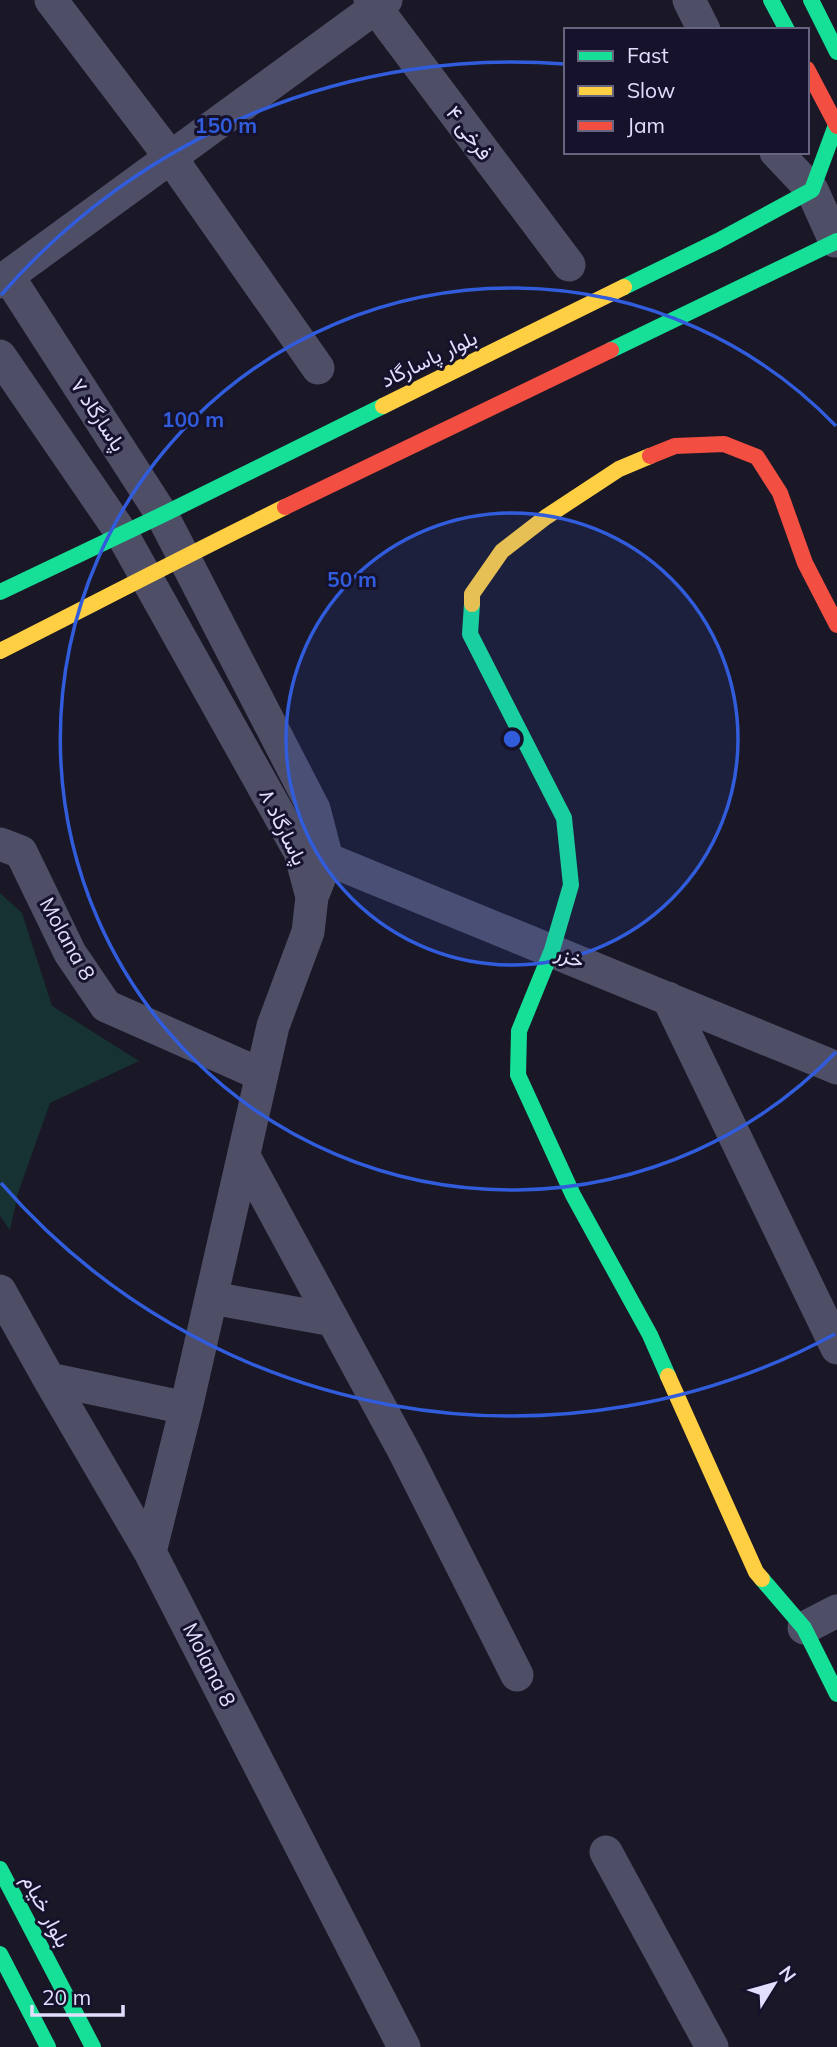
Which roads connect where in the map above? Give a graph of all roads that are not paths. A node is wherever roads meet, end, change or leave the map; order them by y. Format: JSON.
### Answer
{"nodes":[{"id":1,"x":51,"y":0,"type":"edge"},
{"id":2,"x":689,"y":0,"type":"edge"},
{"id":3,"x":771,"y":0,"type":"edge"},
{"id":4,"x":811,"y":0,"type":"edge"},
{"id":5,"x":377,"y":3,"type":"edge"},
{"id":6,"x":703,"y":28,"type":"edge"},
{"id":7,"x":786,"y":28,"type":"edge"},
{"id":8,"x":837,"y":52,"type":"edge"},
{"id":9,"x":809,"y":73,"type":"edge"},
{"id":10,"x":837,"y":126,"type":"edge"},
{"id":11,"x":778,"y":154,"type":"edge"},
{"id":12,"x":170,"y":158,"type":"junction"},
{"id":13,"x":812,"y":190,"type":"junction"},
{"id":14,"x":836,"y":241,"type":"edge"},
{"id":15,"x":569,"y":265,"type":"dead end"},
{"id":16,"x":4,"y":279,"type":"edge"},
{"id":17,"x":0,"y":355,"type":"edge"},
{"id":18,"x":318,"y":368,"type":"dead end"},
{"id":19,"x":162,"y":515,"type":"junction"},
{"id":20,"x":122,"y":534,"type":"junction"},
{"id":21,"x":184,"y":556,"type":"junction"},
{"id":22,"x":146,"y":577,"type":"junction"},
{"id":23,"x":0,"y":592,"type":"edge"},
{"id":24,"x":837,"y":625,"type":"edge"},
{"id":25,"x":0,"y":651,"type":"edge"},
{"id":26,"x":0,"y":844,"type":"edge"},
{"id":27,"x":314,"y":855,"type":"junction"},
{"id":28,"x":551,"y":950,"type":"junction"},
{"id":29,"x":668,"y":998,"type":"junction"},
{"id":30,"x":837,"y":1068,"type":"edge"},
{"id":31,"x":262,"y":1075,"type":"junction"},
{"id":32,"x":244,"y":1156,"type":"junction"},
{"id":33,"x":0,"y":1291,"type":"edge"},
{"id":34,"x":212,"y":1298,"type":"junction"},
{"id":35,"x":333,"y":1320,"type":"junction"},
{"id":36,"x":837,"y":1348,"type":"edge"},
{"id":37,"x":49,"y":1379,"type":"junction"},
{"id":38,"x":186,"y":1408,"type":"junction"},
{"id":39,"x":150,"y":1552,"type":"junction"},
{"id":40,"x":837,"y":1611,"type":"edge"},
{"id":41,"x":804,"y":1628,"type":"junction"},
{"id":42,"x":517,"y":1675,"type":"dead end"},
{"id":43,"x":837,"y":1695,"type":"edge"},
{"id":44,"x":606,"y":1852,"type":"dead end"},
{"id":45,"x":0,"y":1869,"type":"edge"},
{"id":46,"x":0,"y":1954,"type":"edge"},
{"id":47,"x":48,"y":2047,"type":"edge"},
{"id":48,"x":93,"y":2047,"type":"edge"},
{"id":49,"x":404,"y":2047,"type":"edge"},
{"id":50,"x":712,"y":2047,"type":"edge"}],
"edges":[{"from":1,"to":12,"type":"street"},
{"from":2,"to":6,"type":"street"},
{"from":3,"to":7,"type":"street"},
{"from":4,"to":8,"type":"street"},
{"from":5,"to":12,"type":"street"},
{"from":5,"to":15,"type":"street","name":"فرخی ۴"},
{"from":9,"to":10,"type":"street"},
{"from":10,"to":13,"type":"street"},
{"from":11,"to":13,"type":"street"},
{"from":12,"to":16,"type":"street"},
{"from":12,"to":18,"type":"street"},
{"from":13,"to":14,"type":"street"},
{"from":13,"to":19,"type":"street","name":"بلوار پاسارگاد"},
{"from":14,"to":21,"type":"street"},
{"from":16,"to":19,"type":"street","name":"پاسارگاد ۷"},
{"from":17,"to":20,"type":"street"},
{"from":19,"to":20,"type":"street","name":"بلوار پاسارگاد"},
{"from":19,"to":21,"type":"street","name":"پاسارگاد ۷"},
{"from":20,"to":22,"type":"street"},
{"from":20,"to":23,"type":"street","name":"بلوار پاسارگاد"},
{"from":21,"to":22,"type":"street"},
{"from":21,"to":27,"type":"street","name":"پاسارگاد ۸"},
{"from":22,"to":25,"type":"street"},
{"from":22,"to":27,"type":"street","name":"پاسارگاد ۸"},
{"from":24,"to":28,"type":"street"},
{"from":26,"to":31,"type":"street","name":"Molana 8"},
{"from":27,"to":28,"type":"street","name":"خزر"},
{"from":27,"to":31,"type":"street","name":"پاسارگاد ۸"},
{"from":28,"to":29,"type":"street","name":"خزر"},
{"from":28,"to":41,"type":"street"},
{"from":29,"to":30,"type":"street","name":"خزر"},
{"from":29,"to":36,"type":"street"},
{"from":31,"to":32,"type":"street"},
{"from":32,"to":34,"type":"street"},
{"from":32,"to":35,"type":"street"},
{"from":33,"to":37,"type":"street","name":"Molana 8"},
{"from":34,"to":35,"type":"street"},
{"from":34,"to":38,"type":"street"},
{"from":35,"to":42,"type":"street"},
{"from":37,"to":38,"type":"street"},
{"from":37,"to":39,"type":"street","name":"Molana 8"},
{"from":38,"to":39,"type":"street"},
{"from":39,"to":49,"type":"street","name":"Molana 8"},
{"from":40,"to":41,"type":"street"},
{"from":41,"to":43,"type":"street"},
{"from":44,"to":50,"type":"street"},
{"from":45,"to":48,"type":"street","name":"بلوار خیام"},
{"from":46,"to":47,"type":"street"}]}
